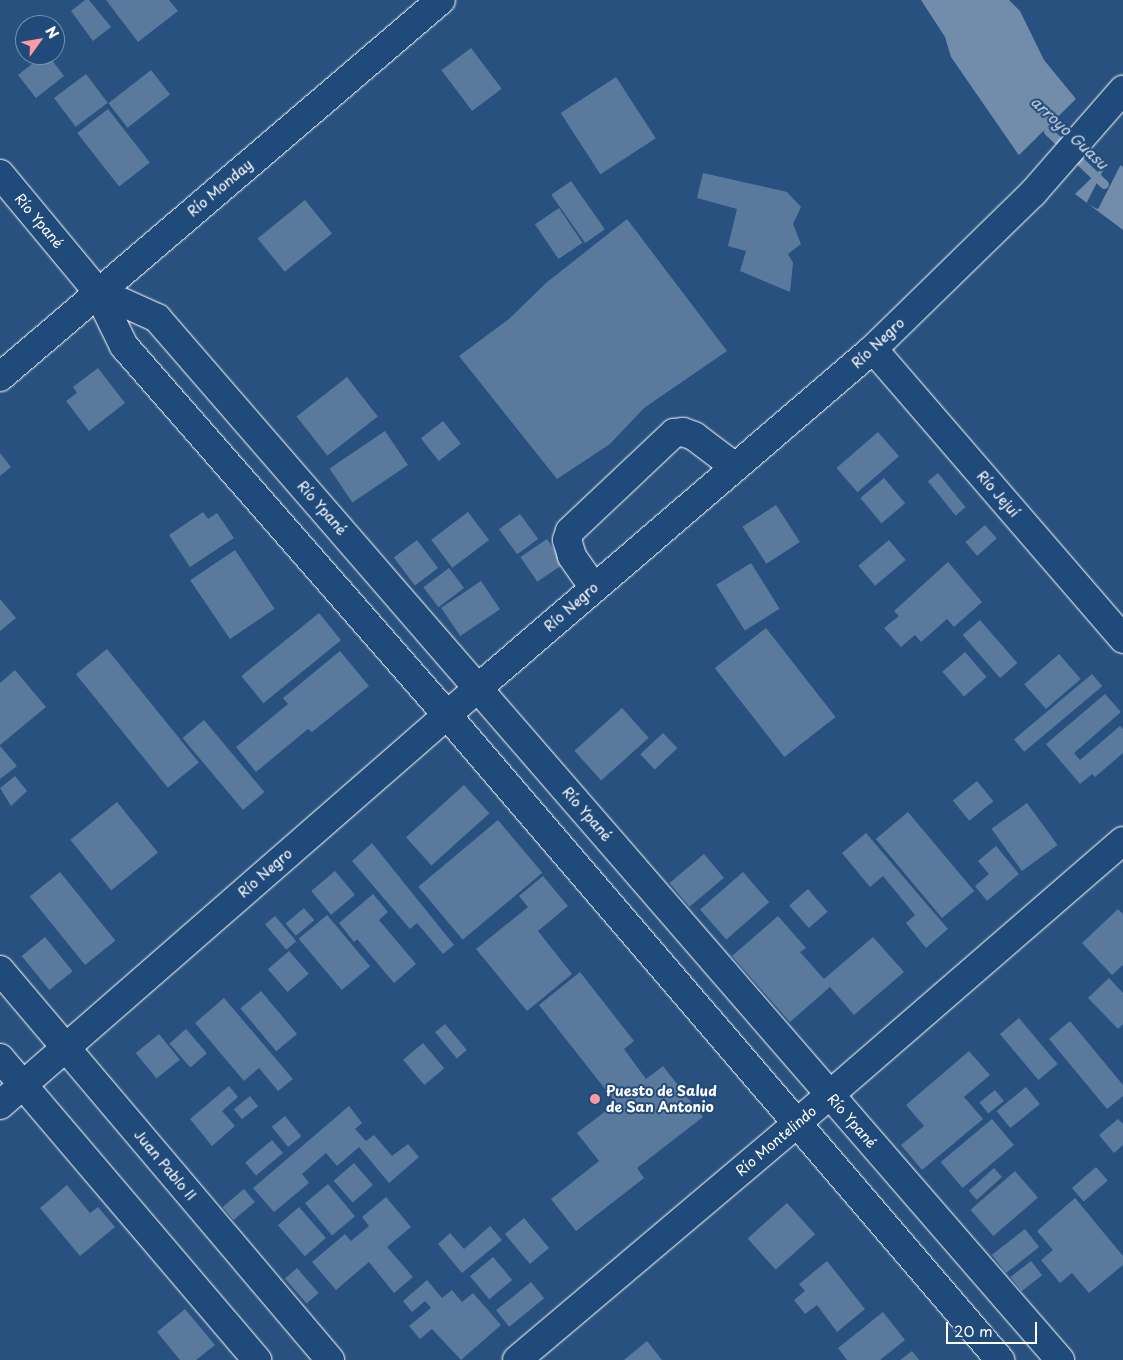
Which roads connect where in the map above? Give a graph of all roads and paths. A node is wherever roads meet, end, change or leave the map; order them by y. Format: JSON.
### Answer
{"nodes":[{"id":1,"x":441,"y":0,"type":"edge"},
{"id":2,"x":1123,"y":90,"type":"edge"},
{"id":3,"x":0,"y":174,"type":"edge"},
{"id":4,"x":97,"y":291,"type":"junction"},
{"id":5,"x":873,"y":349,"type":"junction"},
{"id":6,"x":0,"y":376,"type":"edge"},
{"id":7,"x":735,"y":467,"type":"junction"},
{"id":8,"x":594,"y":588,"type":"junction"},
{"id":9,"x":1123,"y":639,"type":"edge"},
{"id":10,"x":478,"y":688,"type":"junction"},
{"id":11,"x":447,"y":715,"type":"junction"},
{"id":12,"x":1123,"y":841,"type":"edge"},
{"id":13,"x":0,"y":970,"type":"edge"},
{"id":14,"x":66,"y":1047,"type":"junction"},
{"id":15,"x":0,"y":1058,"type":"edge"},
{"id":16,"x":23,"y":1085,"type":"junction"},
{"id":17,"x":830,"y":1096,"type":"junction"},
{"id":18,"x":0,"y":1105,"type":"edge"},
{"id":19,"x":796,"y":1124,"type":"junction"},
{"id":20,"x":257,"y":1360,"type":"edge"},
{"id":21,"x":330,"y":1360,"type":"edge"},
{"id":22,"x":517,"y":1360,"type":"edge"},
{"id":23,"x":1000,"y":1360,"type":"edge"},
{"id":24,"x":1060,"y":1360,"type":"edge"}],
"edges":[{"from":1,"to":4,"type":"street","name":"Río Monday"},
{"from":2,"to":5,"type":"street","name":"Río Negro"},
{"from":3,"to":4,"type":"street","name":"Río Ypané"},
{"from":4,"to":6,"type":"street","name":"Río Monday"},
{"from":4,"to":10,"type":"street","name":"Río Ypané"},
{"from":4,"to":11,"type":"street","name":"Río Ypané"},
{"from":5,"to":7,"type":"street","name":"Río Negro"},
{"from":5,"to":9,"type":"street","name":"Río Jejuí"},
{"from":7,"to":8,"type":"street","name":"Río Negro"},
{"from":7,"to":8,"type":"street"},
{"from":8,"to":10,"type":"street","name":"Río Negro"},
{"from":10,"to":11,"type":"street","name":"Río Negro"},
{"from":10,"to":17,"type":"street","name":"Río Ypané"},
{"from":11,"to":14,"type":"street","name":"Río Negro"},
{"from":11,"to":19,"type":"street","name":"Río Ypané"},
{"from":12,"to":17,"type":"street","name":"Río Montelindo"},
{"from":13,"to":14,"type":"street","name":"Juan Pablo II"},
{"from":14,"to":16,"type":"street","name":"Río Negro"},
{"from":14,"to":21,"type":"street","name":"Juan Pablo II"},
{"from":15,"to":16,"type":"street"},
{"from":16,"to":18,"type":"street","name":"Río Negro"},
{"from":16,"to":20,"type":"street"},
{"from":17,"to":19,"type":"street","name":"Río Montelindo"},
{"from":17,"to":24,"type":"street","name":"Río Ypané"},
{"from":19,"to":22,"type":"street","name":"Río Montelindo"},
{"from":19,"to":23,"type":"street","name":"Río Ypané"}]}
